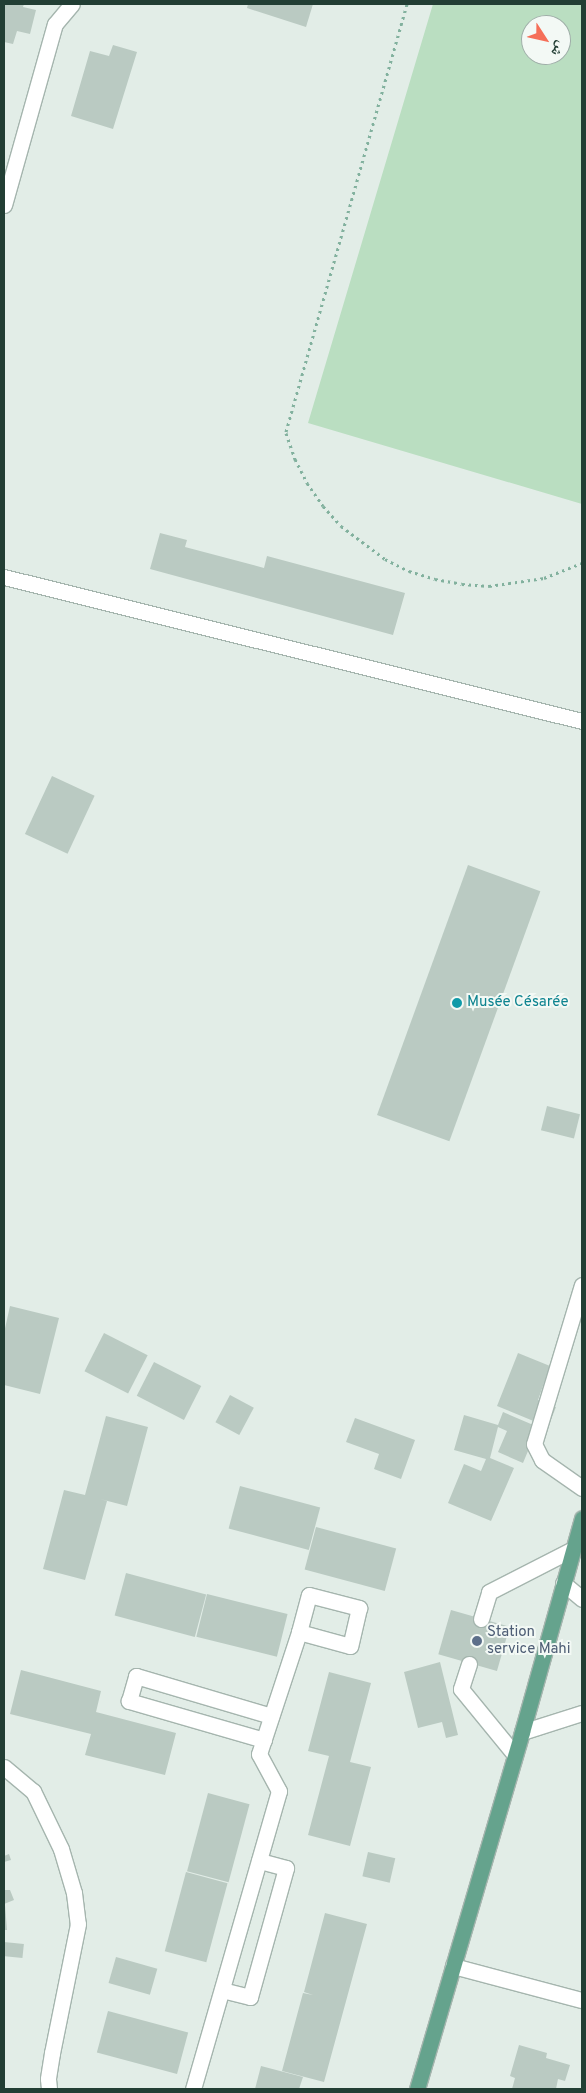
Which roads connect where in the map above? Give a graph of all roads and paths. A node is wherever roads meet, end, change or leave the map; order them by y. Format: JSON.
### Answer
{"nodes":[{"id":1,"x":72,"y":4,"type":"edge"},
{"id":2,"x":407,"y":4,"type":"edge"},
{"id":3,"x":4,"y":205,"type":"edge"},
{"id":4,"x":582,"y":563,"type":"edge"},
{"id":5,"x":4,"y":577,"type":"edge"},
{"id":6,"x":582,"y":721,"type":"edge"},
{"id":7,"x":582,"y":1285,"type":"edge"},
{"id":8,"x":582,"y":1488,"type":"edge"},
{"id":9,"x":582,"y":1518,"type":"edge"},
{"id":10,"x":573,"y":1549,"type":"junction"},
{"id":11,"x":563,"y":1582,"type":"junction"},
{"id":12,"x":582,"y":1599,"type":"edge"},
{"id":13,"x":481,"y":1619,"type":"dead end"},
{"id":14,"x":299,"y":1632,"type":"dead end"},
{"id":15,"x":469,"y":1664,"type":"dead end"},
{"id":16,"x":582,"y":1713,"type":"edge"},
{"id":17,"x":271,"y":1716,"type":"junction"},
{"id":18,"x":522,"y":1732,"type":"junction"},
{"id":19,"x":264,"y":1740,"type":"junction"},
{"id":20,"x":515,"y":1755,"type":"junction"},
{"id":21,"x":4,"y":1767,"type":"edge"},
{"id":22,"x":259,"y":1861,"type":"junction"},
{"id":23,"x":453,"y":1966,"type":"junction"},
{"id":24,"x":222,"y":1990,"type":"junction"},
{"id":25,"x":582,"y":2000,"type":"edge"},
{"id":26,"x":50,"y":2068,"type":"junction"},
{"id":27,"x":41,"y":2089,"type":"edge"},
{"id":28,"x":49,"y":2089,"type":"edge"},
{"id":29,"x":193,"y":2089,"type":"edge"},
{"id":30,"x":417,"y":2089,"type":"edge"}],
"edges":[{"from":1,"to":3,"type":"street"},
{"from":2,"to":4,"type":"path"},
{"from":5,"to":6,"type":"street"},
{"from":7,"to":8,"type":"street"},
{"from":9,"to":10,"type":"main road"},
{"from":10,"to":11,"type":"main road"},
{"from":10,"to":13,"type":"street"},
{"from":11,"to":12,"type":"street"},
{"from":11,"to":18,"type":"main road"},
{"from":14,"to":17,"type":"street"},
{"from":15,"to":20,"type":"street"},
{"from":16,"to":18,"type":"street"},
{"from":17,"to":19,"type":"street"},
{"from":17,"to":19,"type":"street"},
{"from":18,"to":20,"type":"main road"},
{"from":19,"to":22,"type":"street"},
{"from":20,"to":23,"type":"main road"},
{"from":21,"to":26,"type":"street"},
{"from":22,"to":24,"type":"street"},
{"from":22,"to":24,"type":"street"},
{"from":23,"to":25,"type":"street"},
{"from":23,"to":30,"type":"main road"},
{"from":24,"to":29,"type":"street"},
{"from":26,"to":27,"type":"street"},
{"from":26,"to":28,"type":"street"}]}
